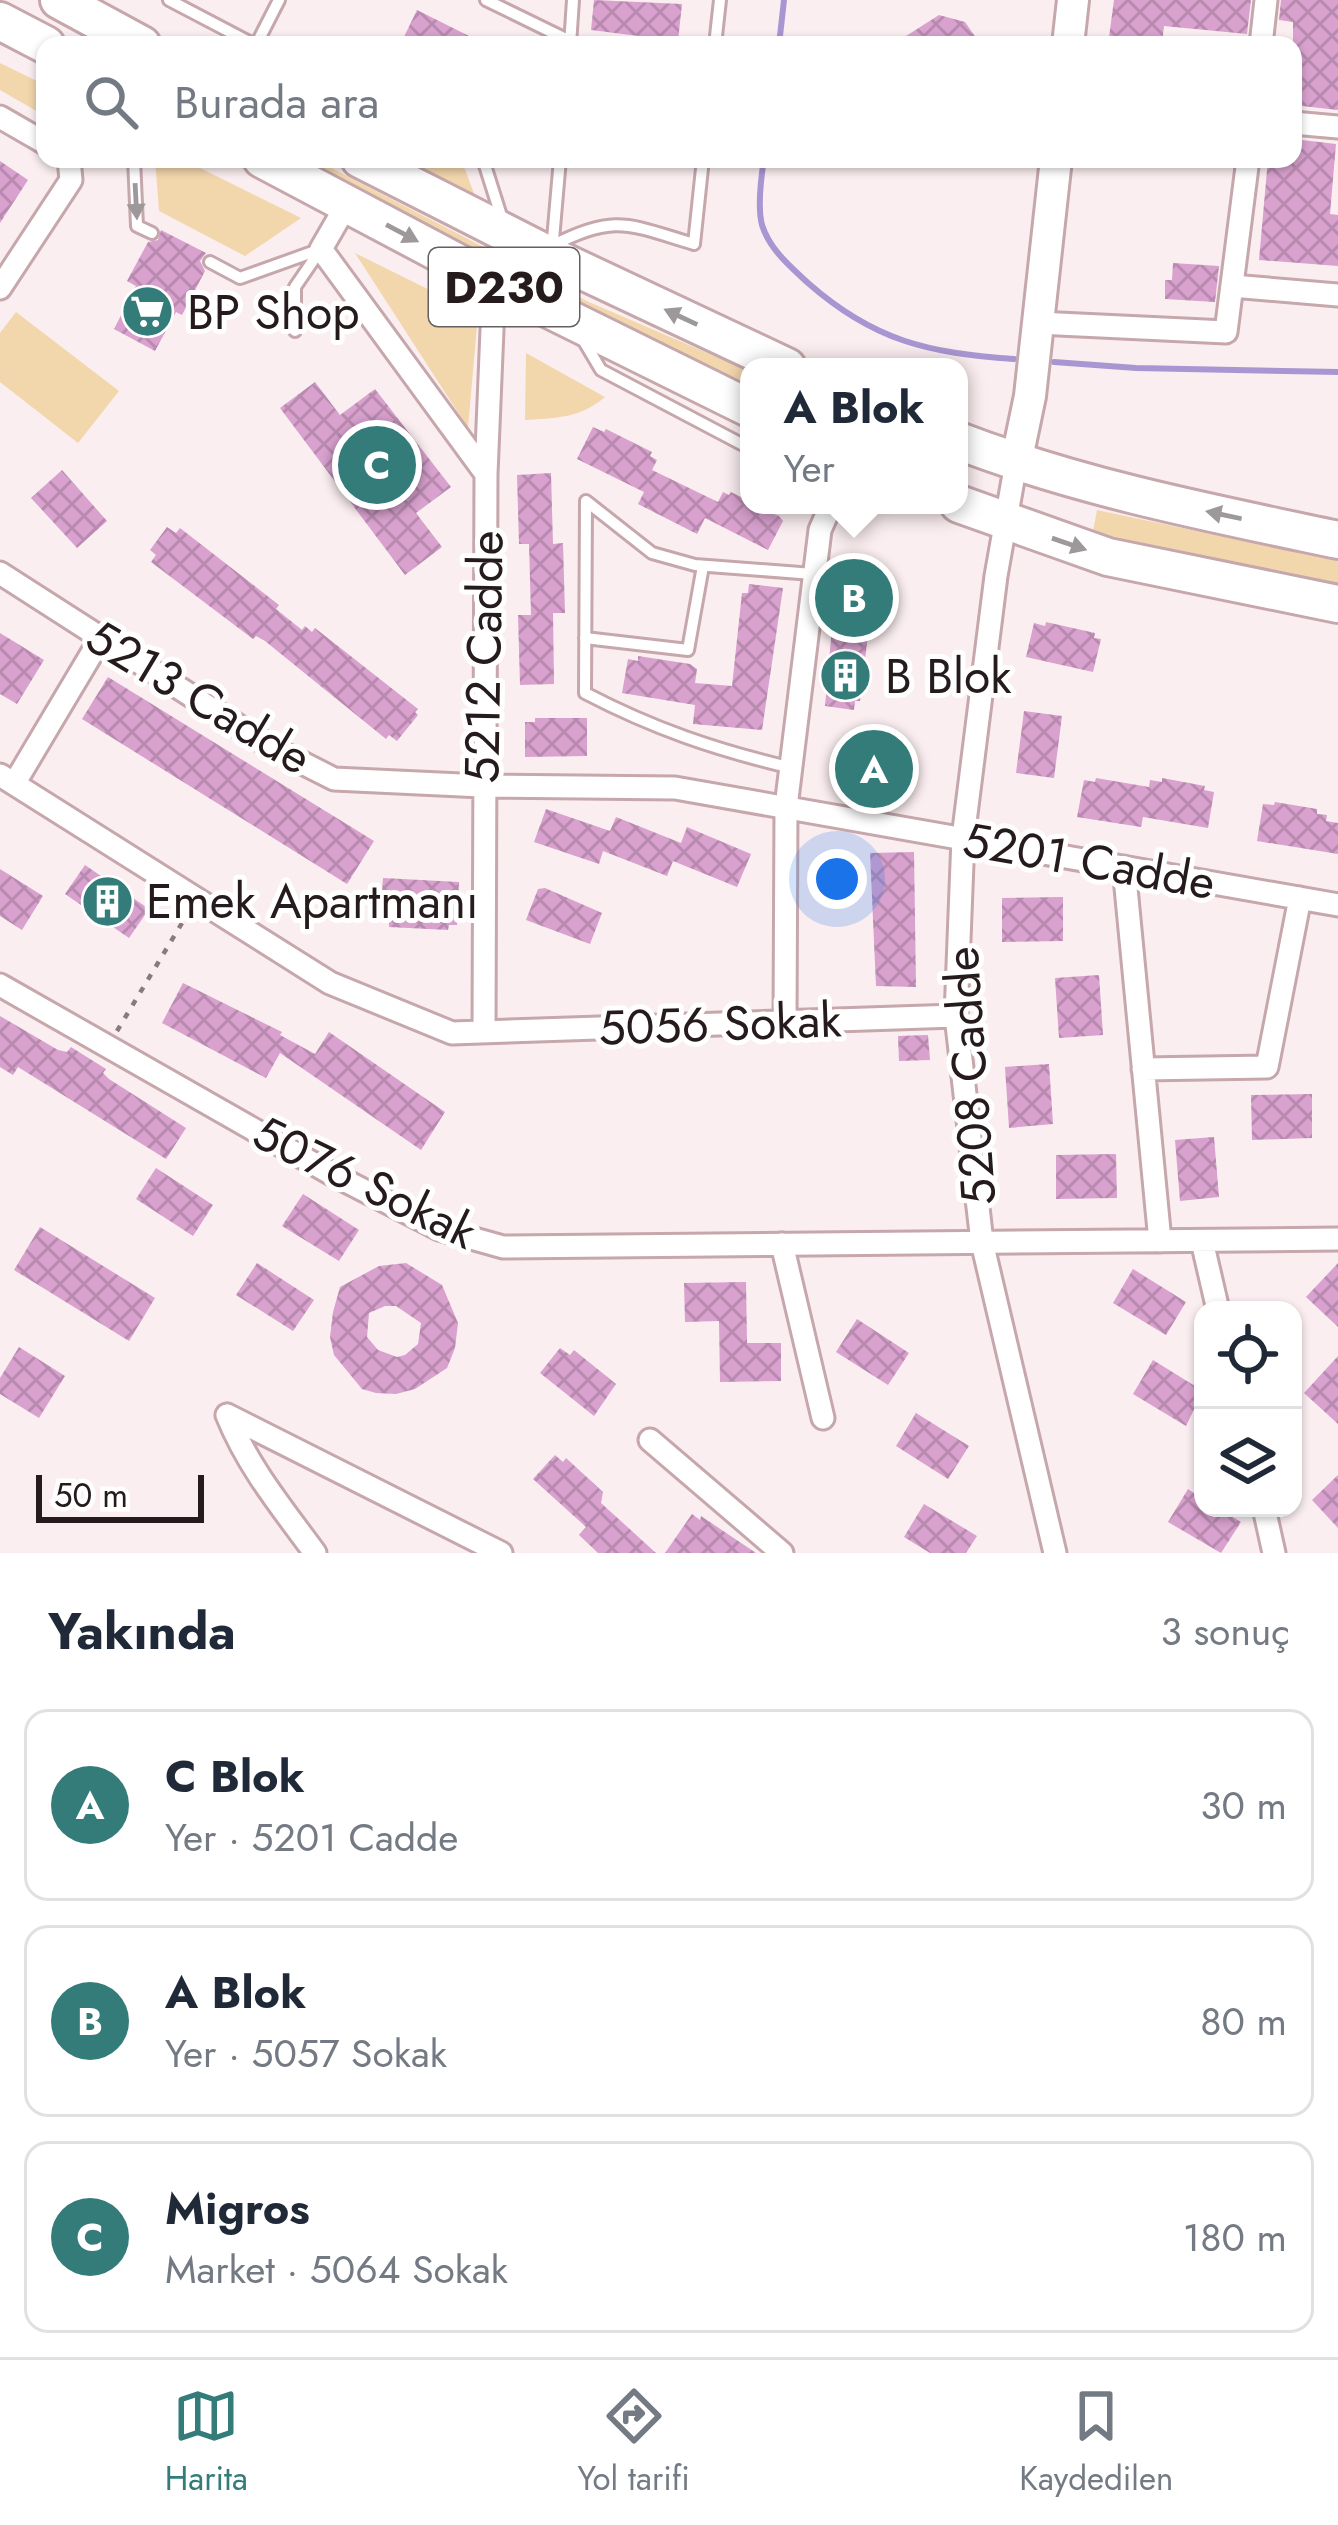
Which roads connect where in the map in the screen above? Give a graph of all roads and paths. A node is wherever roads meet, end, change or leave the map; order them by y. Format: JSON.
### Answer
{"nodes":[{"id":1,"x":59,"y":0,"type":"edge"},
{"id":2,"x":169,"y":0,"type":"edge"},
{"id":3,"x":279,"y":0,"type":"edge"},
{"id":4,"x":486,"y":0,"type":"edge"},
{"id":5,"x":573,"y":0,"type":"edge"},
{"id":6,"x":719,"y":0,"type":"edge"},
{"id":7,"x":1073,"y":0,"type":"edge"},
{"id":8,"x":1266,"y":0,"type":"edge"},
{"id":9,"x":0,"y":21,"type":"edge"},
{"id":10,"x":125,"y":36,"type":"edge"},
{"id":11,"x":238,"y":36,"type":"edge"},
{"id":12,"x":260,"y":36,"type":"edge"},
{"id":13,"x":556,"y":36,"type":"edge"},
{"id":14,"x":570,"y":36,"type":"edge"},
{"id":15,"x":716,"y":36,"type":"edge"},
{"id":16,"x":1069,"y":36,"type":"edge"},
{"id":17,"x":1263,"y":36,"type":"edge"},
{"id":18,"x":36,"y":40,"type":"edge"},
{"id":19,"x":0,"y":117,"type":"edge"},
{"id":20,"x":1302,"y":124,"type":"edge"},
{"id":21,"x":1338,"y":127,"type":"edge"},
{"id":22,"x":36,"y":138,"type":"edge"},
{"id":23,"x":71,"y":168,"type":"edge"},
{"id":24,"x":134,"y":168,"type":"edge"},
{"id":25,"x":279,"y":168,"type":"edge"},
{"id":26,"x":378,"y":168,"type":"edge"},
{"id":27,"x":486,"y":168,"type":"edge"},
{"id":28,"x":559,"y":168,"type":"edge"},
{"id":29,"x":702,"y":168,"type":"edge"},
{"id":30,"x":1055,"y":168,"type":"edge"},
{"id":31,"x":1247,"y":168,"type":"edge"},
{"id":32,"x":347,"y":204,"type":"junction"},
{"id":33,"x":152,"y":233,"type":"dead end"},
{"id":34,"x":507,"y":233,"type":"junction"},
{"id":35,"x":321,"y":249,"type":"junction"},
{"id":36,"x":552,"y":251,"type":"junction"},
{"id":37,"x":210,"y":262,"type":"dead end"},
{"id":38,"x":494,"y":283,"type":"junction"},
{"id":39,"x":1232,"y":286,"type":"junction"},
{"id":40,"x":0,"y":288,"type":"edge"},
{"id":41,"x":1338,"y":295,"type":"edge"},
{"id":42,"x":571,"y":320,"type":"junction"},
{"id":43,"x":1038,"y":323,"type":"junction"},
{"id":44,"x":296,"y":332,"type":"dead end"},
{"id":45,"x":769,"y":358,"type":"edge"},
{"id":46,"x":740,"y":404,"type":"edge"},
{"id":47,"x":740,"y":443,"type":"edge"},
{"id":48,"x":968,"y":444,"type":"edge"},
{"id":49,"x":1016,"y":463,"type":"junction"},
{"id":50,"x":485,"y":474,"type":"junction"},
{"id":51,"x":968,"y":507,"type":"edge"},
{"id":52,"x":827,"y":514,"type":"edge"},
{"id":53,"x":1006,"y":522,"type":"junction"},
{"id":54,"x":1338,"y":540,"type":"edge"},
{"id":55,"x":703,"y":566,"type":"junction"},
{"id":56,"x":0,"y":573,"type":"edge"},
{"id":57,"x":813,"y":574,"type":"junction"},
{"id":58,"x":1338,"y":604,"type":"edge"},
{"id":59,"x":101,"y":638,"type":"junction"},
{"id":60,"x":585,"y":638,"type":"junction"},
{"id":61,"x":792,"y":768,"type":"junction"},
{"id":62,"x":7,"y":780,"type":"edge"},
{"id":63,"x":482,"y":786,"type":"junction"},
{"id":64,"x":786,"y":807,"type":"junction"},
{"id":65,"x":963,"y":838,"type":"junction"},
{"id":66,"x":1124,"y":867,"type":"junction"},
{"id":67,"x":1300,"y":898,"type":"junction"},
{"id":68,"x":1338,"y":905,"type":"edge"},
{"id":69,"x":182,"y":923,"type":"dead end"},
{"id":70,"x":0,"y":985,"type":"edge"},
{"id":71,"x":956,"y":1016,"type":"junction"},
{"id":72,"x":785,"y":1022,"type":"junction"},
{"id":73,"x":484,"y":1032,"type":"junction"},
{"id":74,"x":108,"y":1046,"type":"junction"},
{"id":75,"x":1143,"y":1069,"type":"junction"},
{"id":76,"x":1338,"y":1239,"type":"edge"},
{"id":77,"x":1202,"y":1240,"type":"junction"},
{"id":78,"x":1160,"y":1241,"type":"junction"},
{"id":79,"x":982,"y":1242,"type":"junction"},
{"id":80,"x":782,"y":1244,"type":"junction"},
{"id":81,"x":1216,"y":1301,"type":"edge"},
{"id":82,"x":823,"y":1418,"type":"dead end"},
{"id":83,"x":650,"y":1440,"type":"dead end"},
{"id":84,"x":1266,"y":1517,"type":"edge"},
{"id":85,"x":315,"y":1553,"type":"edge"},
{"id":86,"x":501,"y":1553,"type":"edge"},
{"id":87,"x":782,"y":1553,"type":"edge"},
{"id":88,"x":1055,"y":1553,"type":"edge"},
{"id":89,"x":1274,"y":1553,"type":"edge"}],
"edges":[{"from":1,"to":10,"type":"highway"},
{"from":2,"to":11,"type":"lane"},
{"from":3,"to":12,"type":"lane"},
{"from":4,"to":13,"type":"lane"},
{"from":5,"to":14,"type":"lane"},
{"from":6,"to":15,"type":"lane"},
{"from":7,"to":16,"type":"main road"},
{"from":8,"to":17,"type":"street"},
{"from":9,"to":18,"type":"highway"},
{"from":19,"to":22,"type":"street"},
{"from":20,"to":21,"type":"street"},
{"from":23,"to":40,"type":"street"},
{"from":24,"to":33,"type":"lane","one_way":true},
{"from":25,"to":32,"type":"highway","number":"D230"},
{"from":26,"to":34,"type":"highway","number":"D230"},
{"from":27,"to":34,"type":"lane"},
{"from":28,"to":36,"type":"lane"},
{"from":29,"to":36,"type":"lane"},
{"from":30,"to":43,"type":"main road"},
{"from":31,"to":39,"type":"street"},
{"from":32,"to":35,"type":"street"},
{"from":32,"to":38,"type":"highway","number":"D230","one_way":true},
{"from":34,"to":36,"type":"highway","number":"D230"},
{"from":35,"to":37,"type":"lane"},
{"from":35,"to":44,"type":"lane"},
{"from":35,"to":50,"type":"street"},
{"from":45,"to":36,"type":"highway","number":"D230","one_way":true},
{"from":38,"to":42,"type":"highway","number":"D230"},
{"from":38,"to":50,"type":"street","name":"5212 Cadde"},
{"from":39,"to":41,"type":"street"},
{"from":39,"to":43,"type":"street"},
{"from":42,"to":46,"type":"highway","number":"D230"},
{"from":42,"to":47,"type":"lane"},
{"from":43,"to":49,"type":"main road"},
{"from":48,"to":49,"type":"highway"},
{"from":49,"to":53,"type":"street","name":"5208 Cadde"},
{"from":54,"to":49,"type":"highway","one_way":true},
{"from":50,"to":63,"type":"street","name":"5212 Cadde"},
{"from":51,"to":53,"type":"highway"},
{"from":52,"to":57,"type":"street"},
{"from":53,"to":58,"type":"highway","one_way":true},
{"from":53,"to":65,"type":"street","name":"5208 Cadde"},
{"from":55,"to":57,"type":"lane"},
{"from":55,"to":60,"type":"lane"},
{"from":55,"to":60,"type":"lane"},
{"from":56,"to":59,"type":"street","name":"5213 Cadde"},
{"from":57,"to":61,"type":"street"},
{"from":59,"to":62,"type":"street"},
{"from":59,"to":63,"type":"street","name":"5213 Cadde"},
{"from":60,"to":61,"type":"lane"},
{"from":61,"to":64,"type":"street"},
{"from":62,"to":73,"type":"street","name":"5056 Sokak"},
{"from":63,"to":64,"type":"street","name":"5201 Cadde"},
{"from":63,"to":73,"type":"street","name":"5212 Cadde"},
{"from":64,"to":65,"type":"street","name":"5201 Cadde"},
{"from":64,"to":72,"type":"street"},
{"from":65,"to":66,"type":"street","name":"5201 Cadde"},
{"from":65,"to":71,"type":"street","name":"5208 Cadde"},
{"from":66,"to":67,"type":"street","name":"5201 Cadde"},
{"from":66,"to":75,"type":"street"},
{"from":67,"to":68,"type":"street","name":"5201 Cadde"},
{"from":67,"to":75,"type":"street"},
{"from":69,"to":74,"type":"path"},
{"from":70,"to":74,"type":"street","name":"5076 Sokak"},
{"from":71,"to":72,"type":"street","name":"5056 Sokak"},
{"from":71,"to":79,"type":"street","name":"5208 Cadde"},
{"from":72,"to":73,"type":"street","name":"5056 Sokak"},
{"from":74,"to":80,"type":"street","name":"5076 Sokak"},
{"from":75,"to":78,"type":"street"},
{"from":76,"to":77,"type":"street","name":"5076 Sokak"},
{"from":77,"to":78,"type":"street","name":"5076 Sokak"},
{"from":77,"to":81,"type":"street"},
{"from":78,"to":79,"type":"street","name":"5076 Sokak"},
{"from":79,"to":80,"type":"street","name":"5076 Sokak"},
{"from":79,"to":88,"type":"street","name":"5208 Cadde"},
{"from":80,"to":82,"type":"street"},
{"from":83,"to":87,"type":"street"},
{"from":84,"to":89,"type":"street"},
{"from":85,"to":86,"type":"street"}]}
